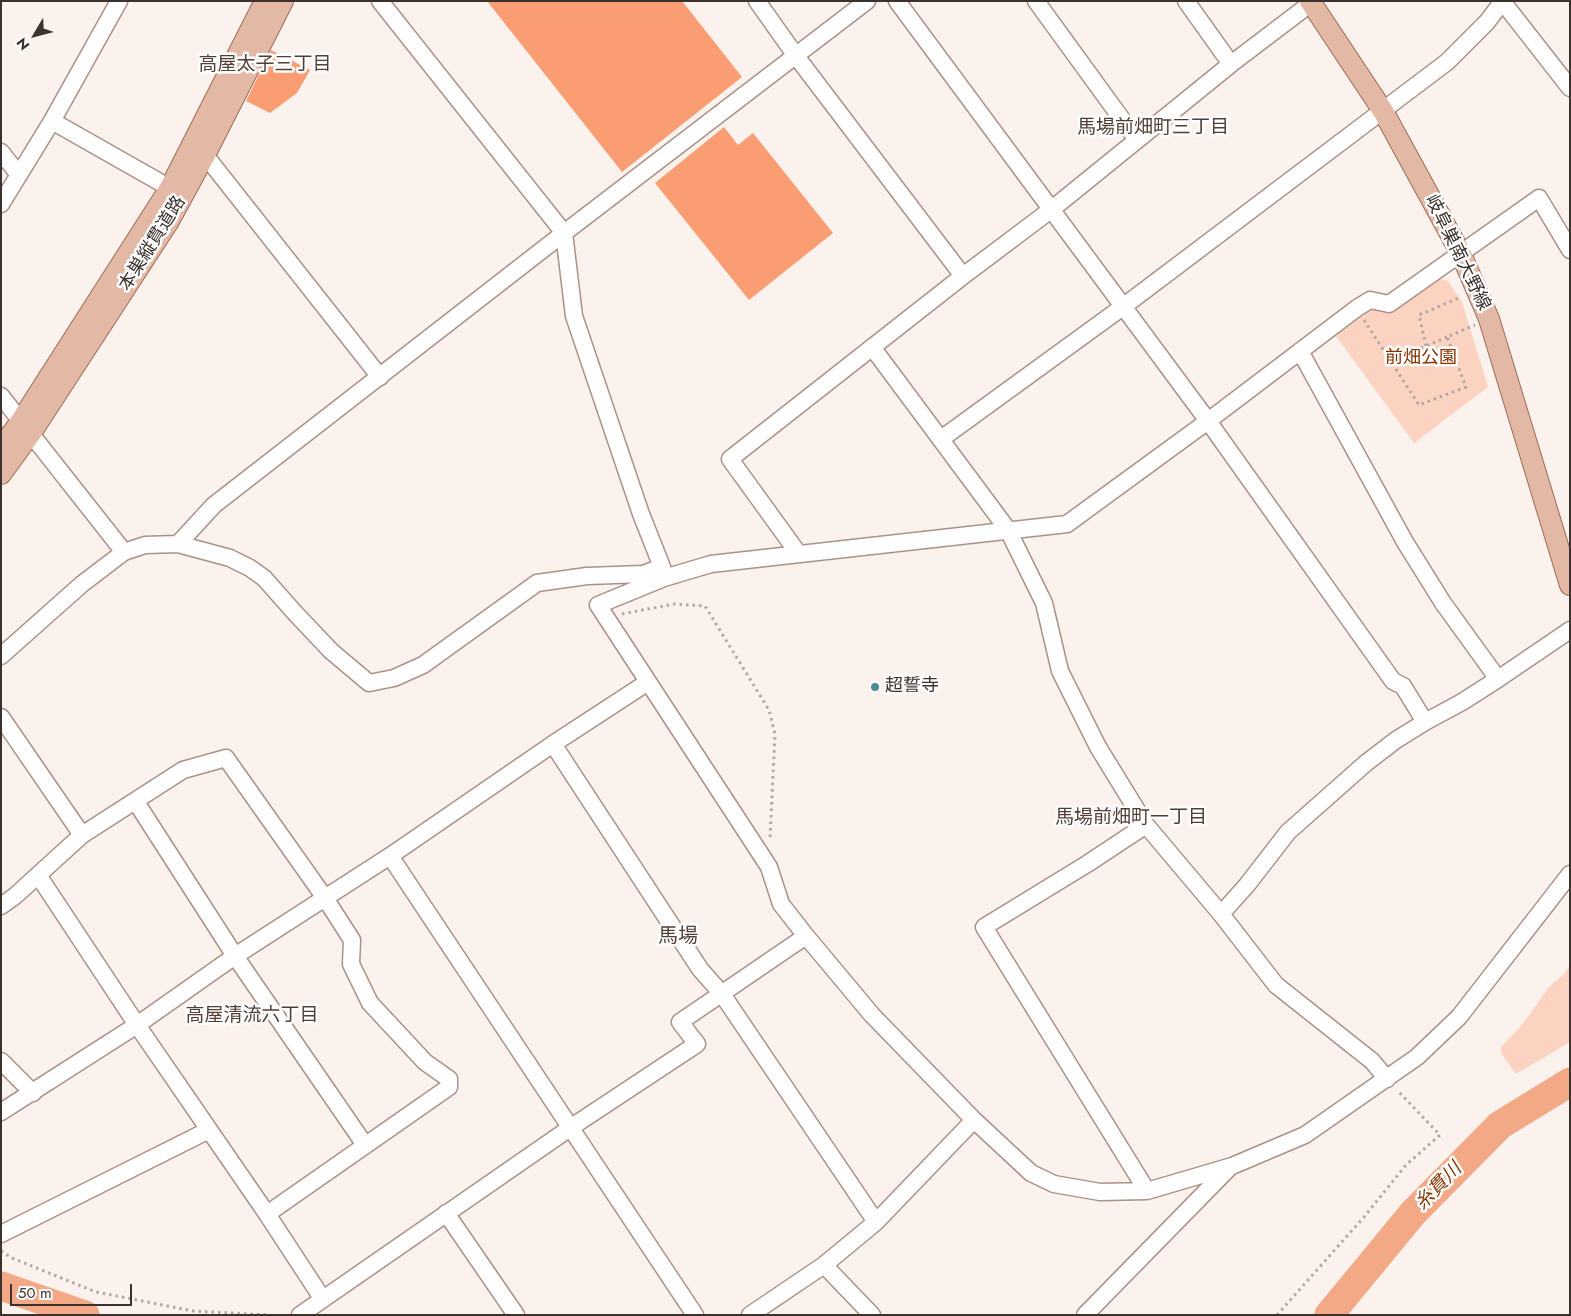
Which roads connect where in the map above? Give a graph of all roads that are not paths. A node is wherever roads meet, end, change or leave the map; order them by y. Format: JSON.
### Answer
{"nodes":[{"id":1,"x":119,"y":1,"type":"edge"},
{"id":2,"x":265,"y":1,"type":"edge"},
{"id":3,"x":283,"y":1,"type":"edge"},
{"id":4,"x":380,"y":1,"type":"edge"},
{"id":5,"x":757,"y":1,"type":"edge"},
{"id":6,"x":867,"y":1,"type":"edge"},
{"id":7,"x":897,"y":1,"type":"edge"},
{"id":8,"x":1036,"y":1,"type":"edge"},
{"id":9,"x":1186,"y":1,"type":"edge"},
{"id":10,"x":1312,"y":2,"type":"edge"},
{"id":11,"x":1502,"y":2,"type":"edge"},
{"id":12,"x":796,"y":56,"type":"junction"},
{"id":13,"x":1232,"y":64,"type":"junction"},
{"id":14,"x":1570,"y":88,"type":"edge"},
{"id":15,"x":1383,"y":111,"type":"junction"},
{"id":16,"x":52,"y":121,"type":"junction"},
{"id":17,"x":1137,"y":140,"type":"junction"},
{"id":18,"x":199,"y":150,"type":"junction"},
{"id":19,"x":1,"y":152,"type":"edge"},
{"id":20,"x":19,"y":175,"type":"junction"},
{"id":21,"x":170,"y":188,"type":"junction"},
{"id":22,"x":1,"y":204,"type":"edge"},
{"id":23,"x":1052,"y":208,"type":"junction"},
{"id":24,"x":564,"y":233,"type":"junction"},
{"id":25,"x":1570,"y":250,"type":"edge"},
{"id":26,"x":1461,"y":254,"type":"junction"},
{"id":27,"x":963,"y":276,"type":"junction"},
{"id":28,"x":1124,"y":306,"type":"junction"},
{"id":29,"x":872,"y":347,"type":"junction"},
{"id":30,"x":1300,"y":351,"type":"junction"},
{"id":31,"x":380,"y":377,"type":"junction"},
{"id":32,"x":1,"y":396,"type":"edge"},
{"id":33,"x":1208,"y":421,"type":"junction"},
{"id":34,"x":26,"y":427,"type":"junction"},
{"id":35,"x":942,"y":439,"type":"junction"},
{"id":36,"x":1,"y":448,"type":"edge"},
{"id":37,"x":1,"y":474,"type":"edge"},
{"id":38,"x":1008,"y":530,"type":"junction"},
{"id":39,"x":178,"y":544,"type":"junction"},
{"id":40,"x":124,"y":552,"type":"junction"},
{"id":41,"x":798,"y":554,"type":"junction"},
{"id":42,"x":663,"y":572,"type":"junction"},
{"id":43,"x":1570,"y":585,"type":"edge"},
{"id":44,"x":1570,"y":630,"type":"edge"},
{"id":45,"x":1,"y":656,"type":"edge"},
{"id":46,"x":1498,"y":679,"type":"junction"},
{"id":47,"x":648,"y":682,"type":"junction"},
{"id":48,"x":1,"y":717,"type":"edge"},
{"id":49,"x":1425,"y":722,"type":"junction"},
{"id":50,"x":553,"y":744,"type":"junction"},
{"id":51,"x":136,"y":802,"type":"junction"},
{"id":52,"x":1146,"y":825,"type":"junction"},
{"id":53,"x":82,"y":835,"type":"junction"},
{"id":54,"x":390,"y":856,"type":"junction"},
{"id":55,"x":1570,"y":874,"type":"edge"},
{"id":56,"x":38,"y":875,"type":"junction"},
{"id":57,"x":325,"y":898,"type":"junction"},
{"id":58,"x":1,"y":906,"type":"edge"},
{"id":59,"x":1221,"y":914,"type":"junction"},
{"id":60,"x":806,"y":936,"type":"junction"},
{"id":61,"x":235,"y":956,"type":"junction"},
{"id":62,"x":722,"y":994,"type":"junction"},
{"id":63,"x":137,"y":1024,"type":"junction"},
{"id":64,"x":1,"y":1061,"type":"edge"},
{"id":65,"x":1387,"y":1079,"type":"junction"},
{"id":66,"x":33,"y":1093,"type":"junction"},
{"id":67,"x":1,"y":1112,"type":"edge"},
{"id":68,"x":974,"y":1120,"type":"junction"},
{"id":69,"x":570,"y":1128,"type":"junction"},
{"id":70,"x":209,"y":1130,"type":"junction"},
{"id":71,"x":365,"y":1144,"type":"junction"},
{"id":72,"x":1232,"y":1166,"type":"junction"},
{"id":73,"x":1147,"y":1191,"type":"junction"},
{"id":74,"x":446,"y":1213,"type":"junction"},
{"id":75,"x":267,"y":1214,"type":"junction"},
{"id":76,"x":876,"y":1222,"type":"junction"},
{"id":77,"x":1,"y":1234,"type":"edge"},
{"id":78,"x":824,"y":1265,"type":"junction"},
{"id":79,"x":322,"y":1298,"type":"junction"},
{"id":80,"x":300,"y":1315,"type":"edge"},
{"id":81,"x":516,"y":1315,"type":"edge"},
{"id":82,"x":695,"y":1315,"type":"edge"},
{"id":83,"x":750,"y":1315,"type":"edge"},
{"id":84,"x":872,"y":1315,"type":"edge"},
{"id":85,"x":1085,"y":1315,"type":"edge"}],
"edges":[{"from":1,"to":16,"type":"street"},
{"from":2,"to":18,"type":"main road","name":"本巣縦貫道路"},
{"from":3,"to":18,"type":"main road","name":"本巣縦貫道路"},
{"from":4,"to":24,"type":"street"},
{"from":5,"to":12,"type":"street"},
{"from":6,"to":12,"type":"street"},
{"from":7,"to":23,"type":"street"},
{"from":8,"to":17,"type":"street"},
{"from":9,"to":13,"type":"street"},
{"from":10,"to":13,"type":"street"},
{"from":10,"to":15,"type":"main road","name":"岐阜巣南大野線"},
{"from":11,"to":14,"type":"street"},
{"from":11,"to":15,"type":"street"},
{"from":12,"to":24,"type":"street"},
{"from":12,"to":27,"type":"street"},
{"from":13,"to":17,"type":"street"},
{"from":15,"to":26,"type":"main road","name":"岐阜巣南大野線"},
{"from":15,"to":28,"type":"street"},
{"from":16,"to":20,"type":"street"},
{"from":16,"to":21,"type":"street"},
{"from":17,"to":23,"type":"street"},
{"from":18,"to":21,"type":"main road","name":"本巣縦貫道路"},
{"from":18,"to":31,"type":"street"},
{"from":18,"to":34,"type":"main road","name":"本巣縦貫道路"},
{"from":19,"to":20,"type":"street"},
{"from":20,"to":22,"type":"street"},
{"from":21,"to":34,"type":"main road","name":"本巣縦貫道路"},
{"from":23,"to":27,"type":"street"},
{"from":23,"to":28,"type":"street"},
{"from":24,"to":31,"type":"street"},
{"from":24,"to":42,"type":"street"},
{"from":25,"to":26,"type":"street"},
{"from":26,"to":30,"type":"street"},
{"from":26,"to":43,"type":"main road","name":"岐阜巣南大野線"},
{"from":27,"to":29,"type":"street"},
{"from":28,"to":33,"type":"street"},
{"from":28,"to":35,"type":"street"},
{"from":29,"to":35,"type":"street"},
{"from":29,"to":41,"type":"street"},
{"from":30,"to":33,"type":"street"},
{"from":30,"to":46,"type":"street"},
{"from":31,"to":39,"type":"street"},
{"from":32,"to":34,"type":"street"},
{"from":33,"to":38,"type":"street"},
{"from":33,"to":49,"type":"street"},
{"from":34,"to":36,"type":"main road","name":"本巣縦貫道路"},
{"from":34,"to":37,"type":"main road","name":"本巣縦貫道路"},
{"from":34,"to":40,"type":"street"},
{"from":35,"to":38,"type":"street"},
{"from":38,"to":41,"type":"street"},
{"from":38,"to":52,"type":"street"},
{"from":39,"to":40,"type":"street"},
{"from":39,"to":42,"type":"street"},
{"from":40,"to":45,"type":"street"},
{"from":41,"to":42,"type":"street"},
{"from":42,"to":47,"type":"street"},
{"from":44,"to":46,"type":"street"},
{"from":46,"to":49,"type":"street"},
{"from":47,"to":50,"type":"street"},
{"from":47,"to":60,"type":"street"},
{"from":48,"to":53,"type":"street"},
{"from":49,"to":59,"type":"street"},
{"from":50,"to":54,"type":"street"},
{"from":50,"to":62,"type":"street"},
{"from":51,"to":53,"type":"street"},
{"from":51,"to":57,"type":"street"},
{"from":51,"to":61,"type":"street"},
{"from":52,"to":59,"type":"street"},
{"from":52,"to":73,"type":"street"},
{"from":53,"to":56,"type":"street"},
{"from":54,"to":57,"type":"street"},
{"from":54,"to":69,"type":"street"},
{"from":55,"to":65,"type":"street"},
{"from":56,"to":58,"type":"street"},
{"from":56,"to":63,"type":"street"},
{"from":57,"to":61,"type":"street"},
{"from":57,"to":71,"type":"street"},
{"from":59,"to":65,"type":"street"},
{"from":60,"to":62,"type":"street"},
{"from":60,"to":68,"type":"street"},
{"from":61,"to":63,"type":"street"},
{"from":61,"to":71,"type":"street"},
{"from":62,"to":69,"type":"street"},
{"from":62,"to":76,"type":"street"},
{"from":63,"to":66,"type":"street"},
{"from":63,"to":70,"type":"street"},
{"from":64,"to":66,"type":"street"},
{"from":65,"to":72,"type":"street"},
{"from":66,"to":67,"type":"street"},
{"from":68,"to":73,"type":"street"},
{"from":68,"to":76,"type":"street"},
{"from":69,"to":74,"type":"street"},
{"from":69,"to":82,"type":"street"},
{"from":70,"to":75,"type":"street"},
{"from":70,"to":77,"type":"street"},
{"from":71,"to":75,"type":"street"},
{"from":72,"to":73,"type":"street"},
{"from":72,"to":85,"type":"street"},
{"from":74,"to":79,"type":"street"},
{"from":74,"to":81,"type":"street"},
{"from":75,"to":79,"type":"street"},
{"from":76,"to":78,"type":"street"},
{"from":78,"to":83,"type":"street"},
{"from":78,"to":84,"type":"street"},
{"from":79,"to":80,"type":"street"}]}
